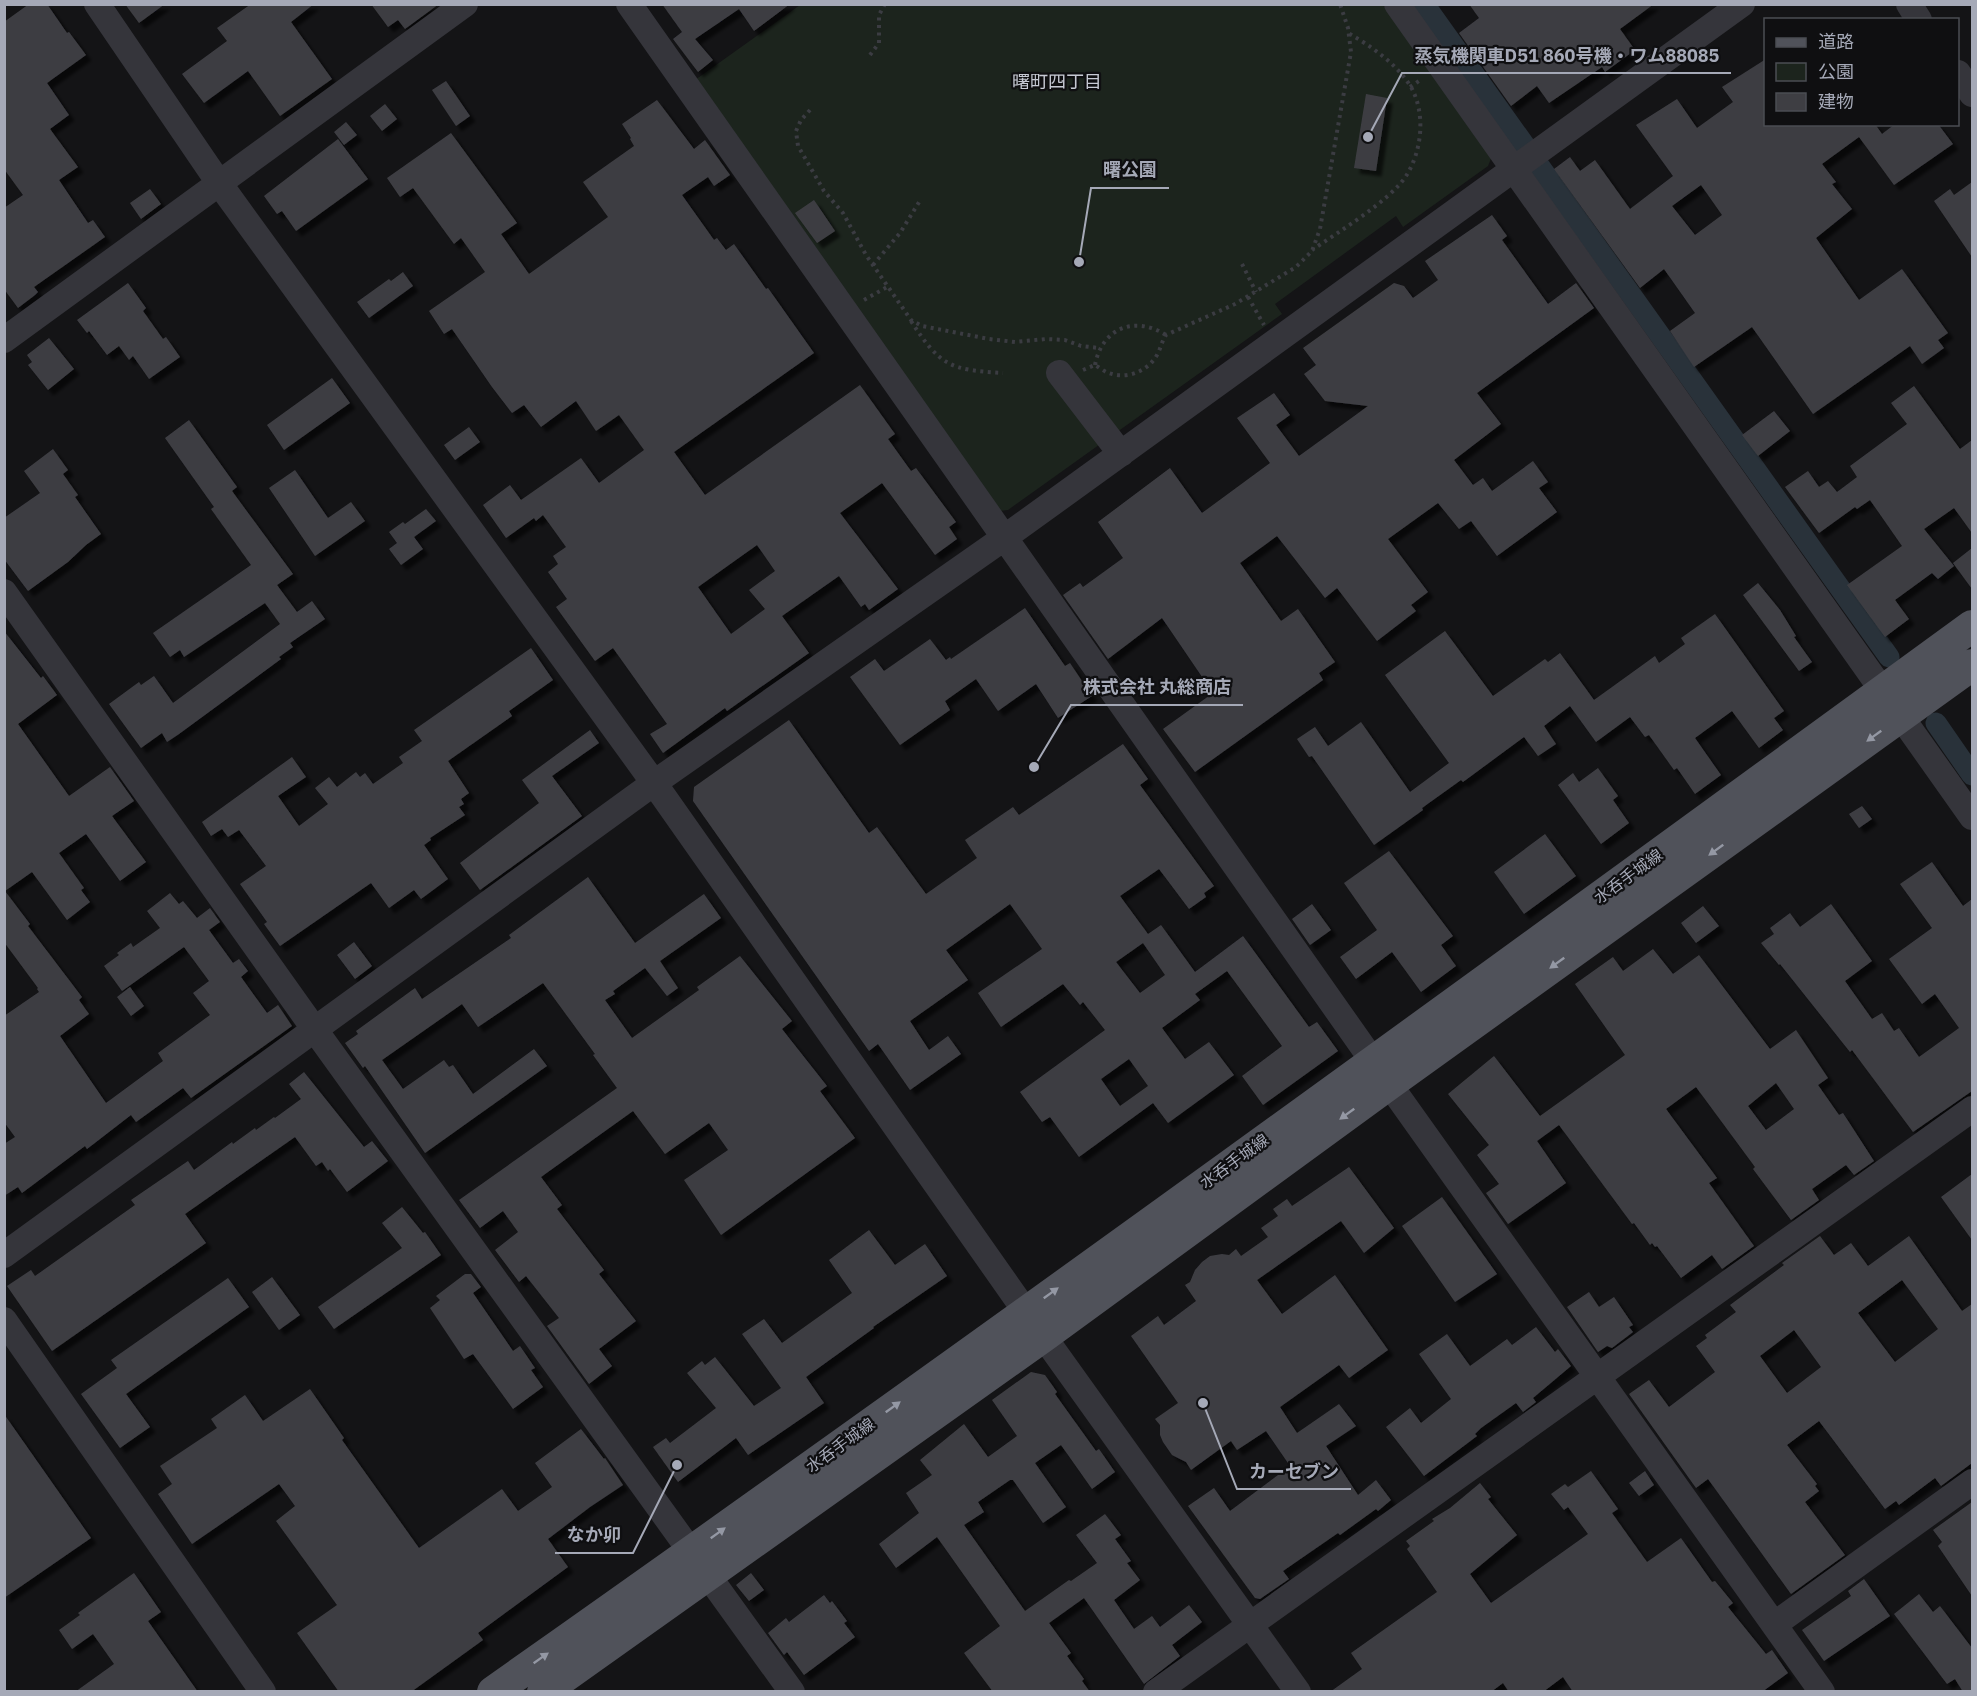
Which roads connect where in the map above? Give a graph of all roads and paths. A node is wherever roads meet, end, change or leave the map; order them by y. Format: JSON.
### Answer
{"nodes":[{"id":1,"x":97,"y":4,"type":"edge"},
{"id":2,"x":465,"y":4,"type":"edge"},
{"id":3,"x":629,"y":4,"type":"edge"},
{"id":4,"x":885,"y":4,"type":"edge"},
{"id":5,"x":1340,"y":4,"type":"edge"},
{"id":6,"x":1397,"y":4,"type":"edge"},
{"id":7,"x":1742,"y":4,"type":"edge"},
{"id":8,"x":1908,"y":4,"type":"edge"},
{"id":9,"x":1918,"y":18,"type":"edge"},
{"id":10,"x":1348,"y":33,"type":"junction"},
{"id":11,"x":870,"y":55,"type":"dead end"},
{"id":12,"x":1959,"y":74,"type":"edge"},
{"id":13,"x":1972,"y":94,"type":"edge"},
{"id":14,"x":810,"y":110,"type":"dead end"},
{"id":15,"x":1514,"y":169,"type":"junction"},
{"id":16,"x":219,"y":183,"type":"junction"},
{"id":17,"x":921,"y":199,"type":"dead end"},
{"id":18,"x":1312,"y":251,"type":"junction"},
{"id":19,"x":1242,"y":264,"type":"dead end"},
{"id":20,"x":873,"y":266,"type":"junction"},
{"id":21,"x":887,"y":287,"type":"junction"},
{"id":22,"x":1257,"y":292,"type":"junction"},
{"id":23,"x":1248,"y":297,"type":"junction"},
{"id":24,"x":863,"y":301,"type":"dead end"},
{"id":25,"x":910,"y":320,"type":"junction"},
{"id":26,"x":1265,"y":326,"type":"dead end"},
{"id":27,"x":1166,"y":335,"type":"junction"},
{"id":28,"x":4,"y":340,"type":"edge"},
{"id":29,"x":1099,"y":348,"type":"junction"},
{"id":30,"x":1095,"y":365,"type":"junction"},
{"id":31,"x":1068,"y":373,"type":"joint"},
{"id":32,"x":1004,"y":374,"type":"dead end"},
{"id":33,"x":1121,"y":454,"type":"junction"},
{"id":34,"x":1004,"y":538,"type":"junction"},
{"id":35,"x":4,"y":592,"type":"edge"},
{"id":36,"x":1972,"y":626,"type":"edge"},
{"id":37,"x":1972,"y":665,"type":"edge"},
{"id":38,"x":1882,"y":692,"type":"junction"},
{"id":39,"x":1901,"y":717,"type":"junction"},
{"id":40,"x":654,"y":783,"type":"junction"},
{"id":41,"x":1972,"y":817,"type":"edge"},
{"id":42,"x":315,"y":1030,"type":"junction"},
{"id":43,"x":1381,"y":1072,"type":"junction"},
{"id":44,"x":1972,"y":1109,"type":"edge"},
{"id":45,"x":4,"y":1255,"type":"edge"},
{"id":46,"x":4,"y":1320,"type":"edge"},
{"id":47,"x":1035,"y":1324,"type":"junction"},
{"id":48,"x":1599,"y":1378,"type":"junction"},
{"id":49,"x":1972,"y":1482,"type":"edge"},
{"id":50,"x":699,"y":1564,"type":"junction"},
{"id":51,"x":1775,"y":1624,"type":"junction"},
{"id":52,"x":1251,"y":1625,"type":"junction"},
{"id":53,"x":263,"y":1692,"type":"edge"},
{"id":54,"x":493,"y":1692,"type":"edge"},
{"id":55,"x":543,"y":1692,"type":"edge"},
{"id":56,"x":792,"y":1692,"type":"edge"},
{"id":57,"x":1156,"y":1692,"type":"edge"},
{"id":58,"x":1298,"y":1692,"type":"edge"},
{"id":59,"x":1822,"y":1692,"type":"edge"}],
"edges":[{"from":1,"to":16,"type":"street"},
{"from":2,"to":16,"type":"street"},
{"from":3,"to":34,"type":"street"},
{"from":4,"to":11,"type":"path"},
{"from":5,"to":10,"type":"path"},
{"from":6,"to":15,"type":"street"},
{"from":7,"to":15,"type":"street"},
{"from":8,"to":9,"type":"street"},
{"from":10,"to":18,"type":"path"},
{"from":10,"to":18,"type":"path"},
{"from":12,"to":13,"type":"street"},
{"from":14,"to":20,"type":"path"},
{"from":15,"to":33,"type":"street"},
{"from":15,"to":38,"type":"street"},
{"from":16,"to":28,"type":"street"},
{"from":16,"to":40,"type":"street"},
{"from":17,"to":20,"type":"path"},
{"from":18,"to":22,"type":"path"},
{"from":19,"to":22,"type":"path"},
{"from":20,"to":21,"type":"path"},
{"from":21,"to":24,"type":"path"},
{"from":21,"to":25,"type":"path"},
{"from":22,"to":23,"type":"path"},
{"from":23,"to":26,"type":"path"},
{"from":23,"to":27,"type":"path"},
{"from":25,"to":29,"type":"path"},
{"from":25,"to":32,"type":"path"},
{"from":27,"to":29,"type":"path"},
{"from":27,"to":30,"type":"path"},
{"from":29,"to":30,"type":"path"},
{"from":30,"to":31,"type":"path"},
{"from":31,"to":33,"type":"street"},
{"from":33,"to":34,"type":"street"},
{"from":34,"to":40,"type":"street"},
{"from":34,"to":43,"type":"street"},
{"from":35,"to":42,"type":"street"},
{"from":36,"to":38,"type":"main road","name":"水呑手城線"},
{"from":37,"to":39,"type":"main road","name":"水呑手城線"},
{"from":38,"to":39,"type":"street"},
{"from":38,"to":43,"type":"main road","name":"水呑手城線"},
{"from":39,"to":41,"type":"street"},
{"from":39,"to":43,"type":"main road","name":"水呑手城線","one_way":true},
{"from":40,"to":42,"type":"street"},
{"from":40,"to":47,"type":"street"},
{"from":42,"to":45,"type":"street"},
{"from":42,"to":50,"type":"street"},
{"from":43,"to":47,"type":"main road","name":"水呑手城線"},
{"from":43,"to":48,"type":"street"},
{"from":44,"to":48,"type":"street"},
{"from":46,"to":53,"type":"street"},
{"from":47,"to":50,"type":"main road","name":"水呑手城線"},
{"from":47,"to":52,"type":"street"},
{"from":48,"to":51,"type":"street"},
{"from":48,"to":52,"type":"street"},
{"from":49,"to":51,"type":"street"},
{"from":54,"to":50,"type":"main road","name":"水呑手城線","one_way":true},
{"from":50,"to":55,"type":"main road","name":"水呑手城線"},
{"from":50,"to":56,"type":"street"},
{"from":51,"to":59,"type":"street"},
{"from":52,"to":57,"type":"street"},
{"from":52,"to":58,"type":"street"}]}
